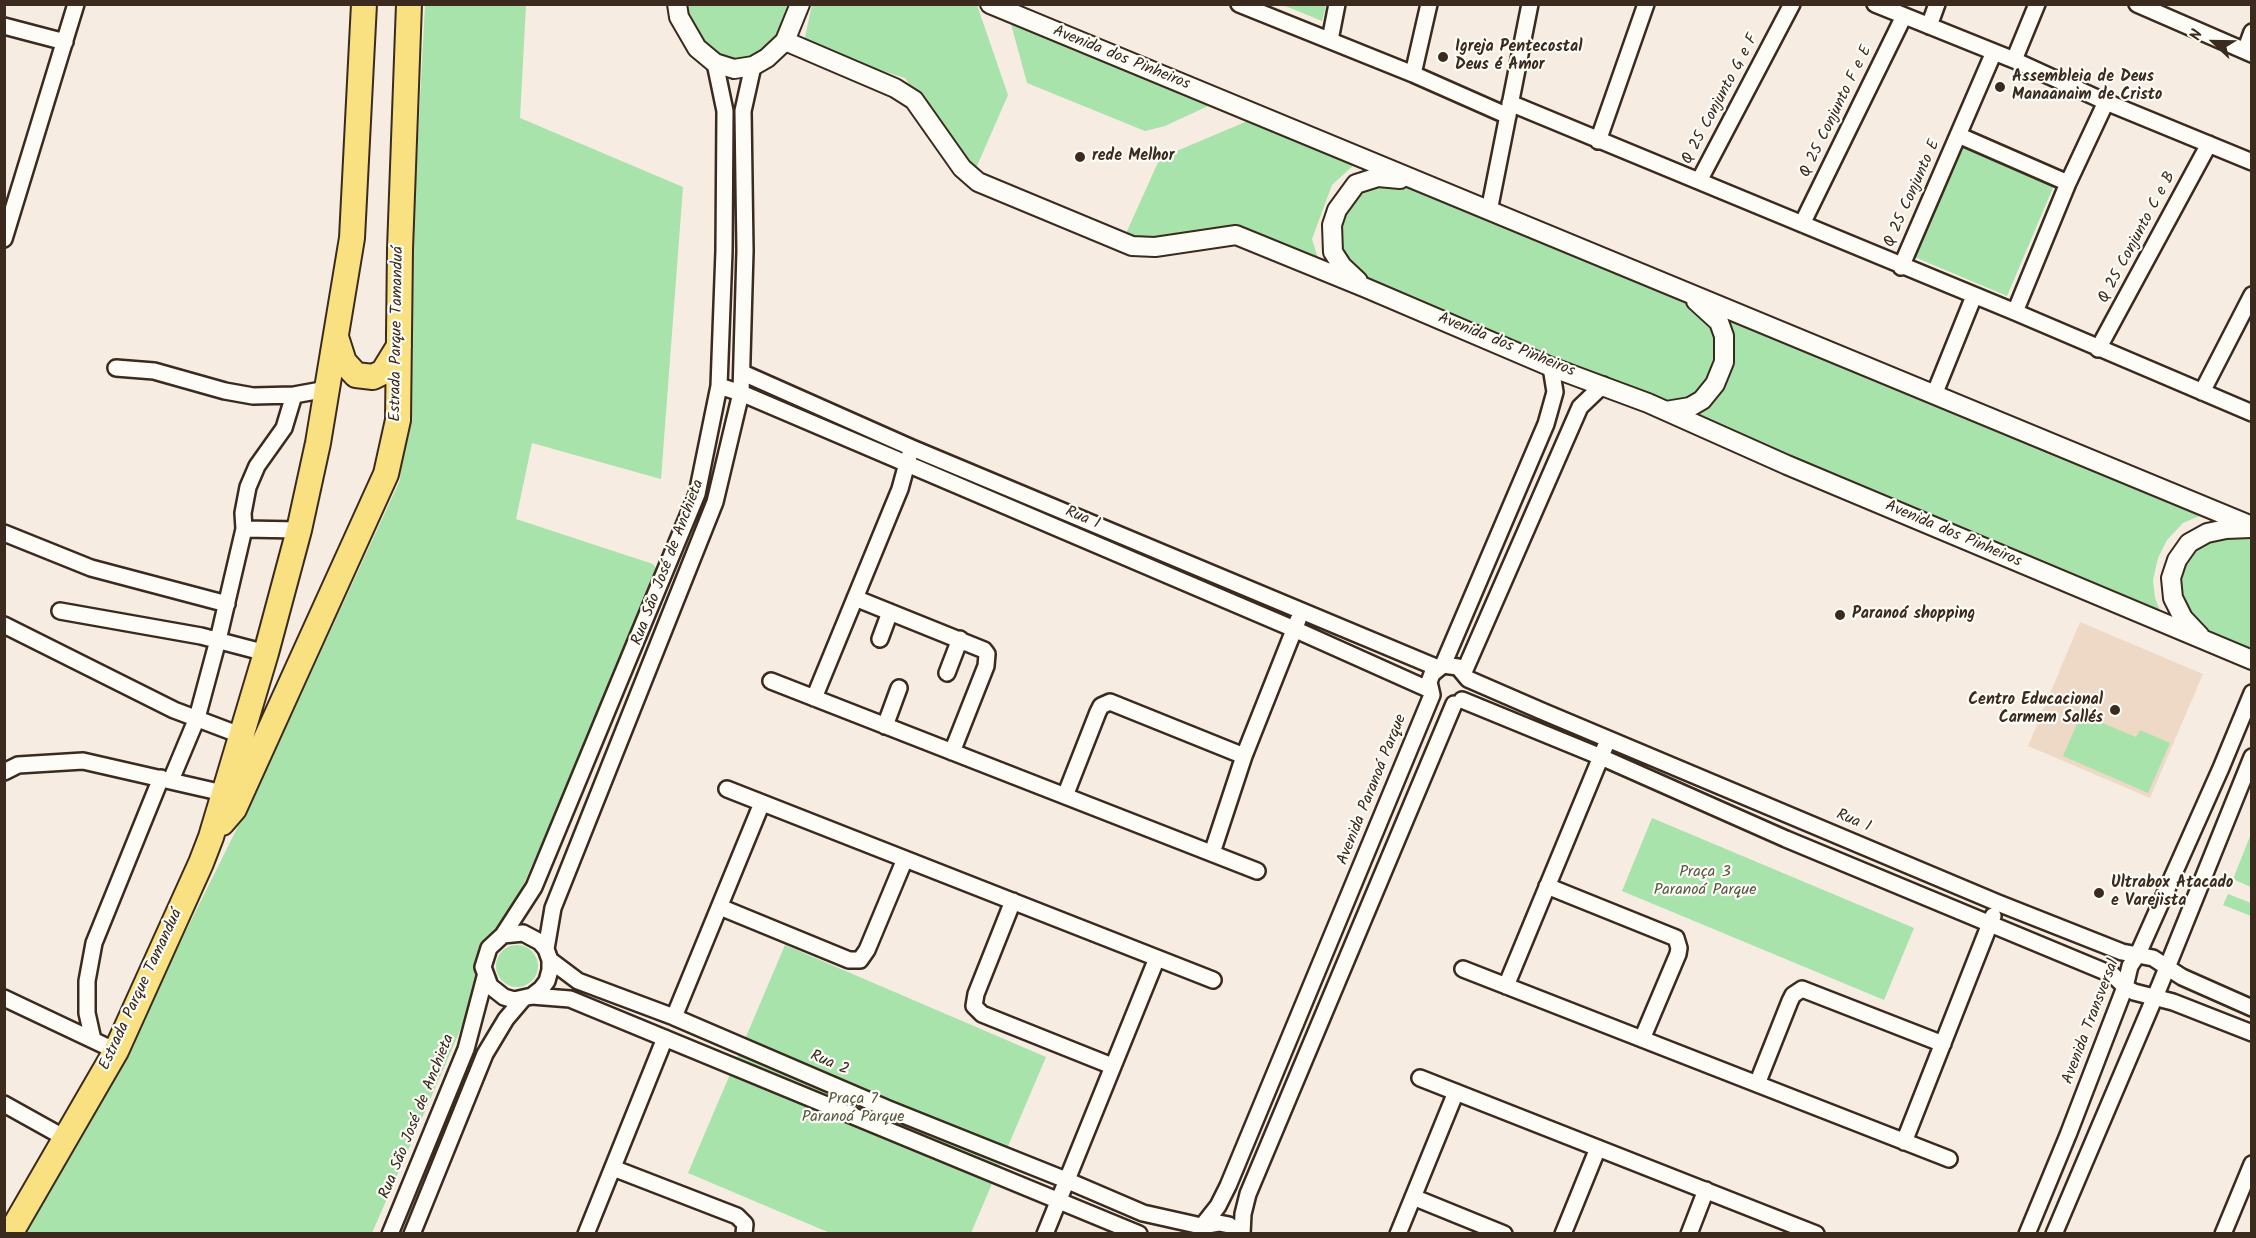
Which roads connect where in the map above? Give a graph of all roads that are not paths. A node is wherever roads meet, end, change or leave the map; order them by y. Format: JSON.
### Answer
{"nodes":[{"id":1,"x":76,"y":4,"type":"edge"},
{"id":2,"x":364,"y":4,"type":"edge"},
{"id":3,"x":409,"y":4,"type":"edge"},
{"id":4,"x":677,"y":4,"type":"edge"},
{"id":5,"x":800,"y":4,"type":"edge"},
{"id":6,"x":990,"y":4,"type":"edge"},
{"id":7,"x":1337,"y":4,"type":"edge"},
{"id":8,"x":1429,"y":4,"type":"edge"},
{"id":9,"x":1530,"y":4,"type":"edge"},
{"id":10,"x":1646,"y":4,"type":"edge"},
{"id":11,"x":1792,"y":4,"type":"edge"},
{"id":12,"x":1875,"y":4,"type":"edge"},
{"id":13,"x":1937,"y":4,"type":"edge"},
{"id":14,"x":2037,"y":4,"type":"edge"},
{"id":15,"x":2137,"y":4,"type":"edge"},
{"id":16,"x":1243,"y":5,"type":"edge"},
{"id":17,"x":2160,"y":9,"type":"edge"},
{"id":18,"x":1023,"y":11,"type":"edge"},
{"id":19,"x":1904,"y":16,"type":"junction"},
{"id":20,"x":4,"y":26,"type":"edge"},
{"id":21,"x":1929,"y":26,"type":"junction"},
{"id":22,"x":2252,"y":32,"type":"edge"},
{"id":23,"x":1330,"y":40,"type":"junction"},
{"id":24,"x":785,"y":41,"type":"junction"},
{"id":25,"x":65,"y":42,"type":"junction"},
{"id":26,"x":1994,"y":52,"type":"junction"},
{"id":27,"x":2248,"y":52,"type":"edge"},
{"id":28,"x":2014,"y":60,"type":"junction"},
{"id":29,"x":715,"y":63,"type":"junction"},
{"id":30,"x":753,"y":66,"type":"junction"},
{"id":31,"x":1413,"y":74,"type":"junction"},
{"id":32,"x":2106,"y":102,"type":"junction"},
{"id":33,"x":1510,"y":110,"type":"junction"},
{"id":34,"x":1958,"y":135,"type":"junction"},
{"id":35,"x":1598,"y":141,"type":"junction"},
{"id":36,"x":2209,"y":144,"type":"junction"},
{"id":37,"x":2252,"y":162,"type":"edge"},
{"id":38,"x":1416,"y":180,"type":"junction"},
{"id":39,"x":1699,"y":181,"type":"junction"},
{"id":40,"x":2068,"y":183,"type":"junction"},
{"id":41,"x":1489,"y":211,"type":"junction"},
{"id":42,"x":1803,"y":224,"type":"junction"},
{"id":43,"x":4,"y":239,"type":"edge"},
{"id":44,"x":1901,"y":267,"type":"junction"},
{"id":45,"x":1366,"y":288,"type":"junction"},
{"id":46,"x":1688,"y":293,"type":"junction"},
{"id":47,"x":2252,"y":295,"type":"edge"},
{"id":48,"x":1974,"y":296,"type":"junction"},
{"id":49,"x":2015,"y":312,"type":"junction"},
{"id":50,"x":336,"y":337,"type":"junction"},
{"id":51,"x":400,"y":344,"type":"junction"},
{"id":52,"x":2098,"y":349,"type":"junction"},
{"id":53,"x":1551,"y":367,"type":"junction"},
{"id":54,"x":116,"y":368,"type":"dead end"},
{"id":55,"x":743,"y":373,"type":"junction"},
{"id":56,"x":1603,"y":385,"type":"junction"},
{"id":57,"x":719,"y":386,"type":"junction"},
{"id":58,"x":327,"y":389,"type":"junction"},
{"id":59,"x":2202,"y":392,"type":"junction"},
{"id":60,"x":741,"y":393,"type":"junction"},
{"id":61,"x":294,"y":395,"type":"junction"},
{"id":62,"x":1934,"y":395,"type":"junction"},
{"id":63,"x":1647,"y":403,"type":"junction"},
{"id":64,"x":2252,"y":413,"type":"edge"},
{"id":65,"x":912,"y":448,"type":"junction"},
{"id":66,"x":906,"y":464,"type":"junction"},
{"id":67,"x":2252,"y":527,"type":"edge"},
{"id":68,"x":244,"y":529,"type":"junction"},
{"id":69,"x":299,"y":530,"type":"junction"},
{"id":70,"x":4,"y":533,"type":"edge"},
{"id":71,"x":855,"y":598,"type":"junction"},
{"id":72,"x":227,"y":604,"type":"junction"},
{"id":73,"x":1302,"y":610,"type":"junction"},
{"id":74,"x":60,"y":611,"type":"dead end"},
{"id":75,"x":890,"y":612,"type":"junction"},
{"id":76,"x":4,"y":625,"type":"edge"},
{"id":77,"x":1294,"y":629,"type":"junction"},
{"id":78,"x":880,"y":639,"type":"dead end"},
{"id":79,"x":960,"y":639,"type":"junction"},
{"id":80,"x":218,"y":640,"type":"junction"},
{"id":81,"x":2206,"y":642,"type":"junction"},
{"id":82,"x":266,"y":653,"type":"junction"},
{"id":83,"x":2252,"y":660,"type":"edge"},
{"id":84,"x":1441,"y":667,"type":"junction"},
{"id":85,"x":947,"y":673,"type":"dead end"},
{"id":86,"x":1466,"y":675,"type":"junction"},
{"id":87,"x":771,"y":681,"type":"dead end"},
{"id":88,"x":899,"y":688,"type":"dead end"},
{"id":89,"x":1431,"y":692,"type":"junction"},
{"id":90,"x":2252,"y":693,"type":"edge"},
{"id":91,"x":814,"y":698,"type":"junction"},
{"id":92,"x":1458,"y":702,"type":"junction"},
{"id":93,"x":197,"y":718,"type":"junction"},
{"id":94,"x":885,"y":726,"type":"junction"},
{"id":95,"x":240,"y":735,"type":"junction"},
{"id":96,"x":1608,"y":739,"type":"junction"},
{"id":97,"x":952,"y":752,"type":"junction"},
{"id":98,"x":1244,"y":756,"type":"junction"},
{"id":99,"x":1601,"y":757,"type":"junction"},
{"id":100,"x":2252,"y":757,"type":"edge"},
{"id":101,"x":4,"y":772,"type":"edge"},
{"id":102,"x":166,"y":779,"type":"junction"},
{"id":103,"x":727,"y":789,"type":"dead end"},
{"id":104,"x":223,"y":793,"type":"junction"},
{"id":105,"x":1065,"y":796,"type":"junction"},
{"id":106,"x":762,"y":803,"type":"junction"},
{"id":107,"x":211,"y":837,"type":"junction"},
{"id":108,"x":1212,"y":854,"type":"junction"},
{"id":109,"x":905,"y":859,"type":"junction"},
{"id":110,"x":1257,"y":871,"type":"dead end"},
{"id":111,"x":1547,"y":886,"type":"junction"},
{"id":112,"x":1013,"y":901,"type":"junction"},
{"id":113,"x":1998,"y":903,"type":"junction"},
{"id":114,"x":720,"y":908,"type":"junction"},
{"id":115,"x":1990,"y":924,"type":"junction"},
{"id":116,"x":503,"y":935,"type":"junction"},
{"id":117,"x":2138,"y":954,"type":"junction"},
{"id":118,"x":548,"y":955,"type":"junction"},
{"id":119,"x":1157,"y":958,"type":"junction"},
{"id":120,"x":2166,"y":965,"type":"junction"},
{"id":121,"x":1462,"y":969,"type":"dead end"},
{"id":122,"x":485,"y":977,"type":"junction"},
{"id":123,"x":1213,"y":980,"type":"dead end"},
{"id":124,"x":1506,"y":986,"type":"junction"},
{"id":125,"x":2125,"y":987,"type":"junction"},
{"id":126,"x":528,"y":997,"type":"junction"},
{"id":127,"x":4,"y":998,"type":"edge"},
{"id":128,"x":2154,"y":998,"type":"junction"},
{"id":129,"x":2252,"y":1008,"type":"edge"},
{"id":130,"x":670,"y":1016,"type":"junction"},
{"id":131,"x":2252,"y":1033,"type":"edge"},
{"id":132,"x":662,"y":1037,"type":"junction"},
{"id":133,"x":1642,"y":1039,"type":"junction"},
{"id":134,"x":93,"y":1040,"type":"junction"},
{"id":135,"x":1943,"y":1044,"type":"junction"},
{"id":136,"x":116,"y":1051,"type":"junction"},
{"id":137,"x":1112,"y":1066,"type":"junction"},
{"id":138,"x":1420,"y":1078,"type":"dead end"},
{"id":139,"x":1757,"y":1084,"type":"junction"},
{"id":140,"x":1456,"y":1092,"type":"junction"},
{"id":141,"x":4,"y":1104,"type":"edge"},
{"id":142,"x":65,"y":1138,"type":"junction"},
{"id":143,"x":1904,"y":1142,"type":"junction"},
{"id":144,"x":1598,"y":1148,"type":"junction"},
{"id":145,"x":1948,"y":1159,"type":"dead end"},
{"id":146,"x":2252,"y":1164,"type":"edge"},
{"id":147,"x":613,"y":1168,"type":"junction"},
{"id":148,"x":1066,"y":1180,"type":"junction"},
{"id":149,"x":2248,"y":1180,"type":"edge"},
{"id":150,"x":1706,"y":1190,"type":"junction"},
{"id":151,"x":1413,"y":1197,"type":"junction"},
{"id":152,"x":1059,"y":1200,"type":"junction"},
{"id":153,"x":12,"y":1221,"type":"edge"},
{"id":154,"x":1199,"y":1228,"type":"edge"},
{"id":155,"x":390,"y":1233,"type":"edge"},
{"id":156,"x":412,"y":1233,"type":"edge"},
{"id":157,"x":586,"y":1233,"type":"edge"},
{"id":158,"x":744,"y":1233,"type":"edge"},
{"id":159,"x":1045,"y":1233,"type":"edge"},
{"id":160,"x":1139,"y":1233,"type":"edge"},
{"id":161,"x":1241,"y":1233,"type":"edge"},
{"id":162,"x":1398,"y":1233,"type":"edge"},
{"id":163,"x":1504,"y":1233,"type":"edge"},
{"id":164,"x":1563,"y":1233,"type":"edge"},
{"id":165,"x":1689,"y":1233,"type":"edge"},
{"id":166,"x":1816,"y":1233,"type":"edge"},
{"id":167,"x":2027,"y":1233,"type":"edge"},
{"id":168,"x":2054,"y":1233,"type":"edge"},
{"id":169,"x":2223,"y":1233,"type":"edge"}],
"edges":[{"from":1,"to":25,"type":"street"},
{"from":2,"to":50,"type":"main road","name":"Estrada Parque Tamanduá"},
{"from":3,"to":51,"type":"main road","name":"Estrada Parque Tamanduá"},
{"from":4,"to":29,"type":"street"},
{"from":5,"to":24,"type":"street"},
{"from":6,"to":18,"type":"street","name":"Avenida dos Pinheiros"},
{"from":7,"to":23,"type":"street"},
{"from":8,"to":31,"type":"street"},
{"from":9,"to":33,"type":"street"},
{"from":10,"to":35,"type":"street"},
{"from":11,"to":39,"type":"street","name":"Q 25 Conjunto G e F"},
{"from":12,"to":19,"type":"street"},
{"from":13,"to":21,"type":"street"},
{"from":14,"to":28,"type":"street"},
{"from":15,"to":17,"type":"street"},
{"from":16,"to":23,"type":"street"},
{"from":17,"to":27,"type":"street"},
{"from":18,"to":38,"type":"street","name":"Avenida dos Pinheiros"},
{"from":19,"to":21,"type":"street"},
{"from":19,"to":42,"type":"street","name":"Q 25 Conjunto F e E"},
{"from":20,"to":25,"type":"street"},
{"from":21,"to":26,"type":"street"},
{"from":22,"to":27,"type":"street"},
{"from":23,"to":31,"type":"street"},
{"from":24,"to":30,"type":"street"},
{"from":24,"to":45,"type":"street","name":"Avenida dos Pinheiros"},
{"from":25,"to":43,"type":"street"},
{"from":26,"to":28,"type":"street"},
{"from":26,"to":34,"type":"street","name":"Q 25 Conjunto E"},
{"from":28,"to":32,"type":"street"},
{"from":29,"to":30,"type":"street"},
{"from":29,"to":57,"type":"street","name":"Rua São José de Anchieta"},
{"from":30,"to":55,"type":"street","name":"Rua São José de Anchieta"},
{"from":31,"to":33,"type":"street"},
{"from":32,"to":36,"type":"street"},
{"from":32,"to":40,"type":"street"},
{"from":33,"to":35,"type":"street"},
{"from":33,"to":41,"type":"street"},
{"from":34,"to":40,"type":"street"},
{"from":34,"to":44,"type":"street","name":"Q 25 Conjunto E"},
{"from":35,"to":39,"type":"street"},
{"from":36,"to":37,"type":"street"},
{"from":36,"to":52,"type":"street","name":"Q 25 Conjunto C e B"},
{"from":38,"to":41,"type":"street","name":"Avenida dos Pinheiros"},
{"from":38,"to":45,"type":"street"},
{"from":39,"to":42,"type":"street"},
{"from":40,"to":49,"type":"street"},
{"from":41,"to":46,"type":"street","name":"Avenida dos Pinheiros"},
{"from":42,"to":44,"type":"street"},
{"from":44,"to":48,"type":"street"},
{"from":45,"to":53,"type":"street","name":"Avenida dos Pinheiros"},
{"from":46,"to":62,"type":"street","name":"Avenida dos Pinheiros"},
{"from":46,"to":63,"type":"street"},
{"from":47,"to":59,"type":"street"},
{"from":48,"to":49,"type":"street"},
{"from":48,"to":62,"type":"street"},
{"from":49,"to":52,"type":"street"},
{"from":50,"to":51,"type":"main road"},
{"from":50,"to":58,"type":"main road","name":"Estrada Parque Tamanduá"},
{"from":51,"to":107,"type":"main road","name":"Estrada Parque Tamanduá"},
{"from":52,"to":59,"type":"street"},
{"from":53,"to":56,"type":"street","name":"Avenida dos Pinheiros"},
{"from":53,"to":84,"type":"street","name":"Avenida Paranoá Parque"},
{"from":54,"to":61,"type":"street"},
{"from":55,"to":60,"type":"street","name":"Rua São José de Anchieta"},
{"from":55,"to":65,"type":"street","name":"Rua 1"},
{"from":56,"to":63,"type":"street","name":"Avenida dos Pinheiros"},
{"from":56,"to":86,"type":"street"},
{"from":57,"to":60,"type":"street","name":"Rua 1"},
{"from":57,"to":116,"type":"street","name":"Rua São José de Anchieta"},
{"from":58,"to":61,"type":"street"},
{"from":58,"to":69,"type":"main road","name":"Estrada Parque Tamanduá"},
{"from":59,"to":64,"type":"street"},
{"from":60,"to":66,"type":"street","name":"Rua 1"},
{"from":60,"to":118,"type":"street","name":"Rua São José de Anchieta"},
{"from":61,"to":68,"type":"street"},
{"from":62,"to":67,"type":"street","name":"Avenida dos Pinheiros"},
{"from":63,"to":81,"type":"street","name":"Avenida dos Pinheiros"},
{"from":65,"to":66,"type":"street"},
{"from":65,"to":73,"type":"street","name":"Rua 1"},
{"from":66,"to":71,"type":"street"},
{"from":66,"to":77,"type":"street","name":"Rua 1"},
{"from":67,"to":81,"type":"street"},
{"from":68,"to":69,"type":"street"},
{"from":68,"to":72,"type":"street"},
{"from":69,"to":82,"type":"main road","name":"Estrada Parque Tamanduá"},
{"from":70,"to":72,"type":"street"},
{"from":71,"to":75,"type":"street"},
{"from":71,"to":91,"type":"street"},
{"from":72,"to":80,"type":"street"},
{"from":73,"to":77,"type":"street"},
{"from":73,"to":84,"type":"street","name":"Rua 1"},
{"from":74,"to":80,"type":"street"},
{"from":75,"to":78,"type":"street"},
{"from":75,"to":79,"type":"street"},
{"from":76,"to":93,"type":"street"},
{"from":77,"to":89,"type":"street","name":"Rua 1"},
{"from":77,"to":98,"type":"street"},
{"from":79,"to":85,"type":"street"},
{"from":79,"to":97,"type":"street"},
{"from":80,"to":82,"type":"street"},
{"from":80,"to":93,"type":"street"},
{"from":81,"to":83,"type":"street","name":"Avenida dos Pinheiros"},
{"from":82,"to":95,"type":"main road","name":"Estrada Parque Tamanduá"},
{"from":84,"to":86,"type":"street","name":"Rua 1"},
{"from":84,"to":89,"type":"street","name":"Avenida Paranoá Parque"},
{"from":86,"to":92,"type":"street"},
{"from":86,"to":96,"type":"street","name":"Rua 1"},
{"from":87,"to":91,"type":"street"},
{"from":88,"to":94,"type":"street"},
{"from":89,"to":92,"type":"street","name":"Rua 1"},
{"from":89,"to":154,"type":"street","name":"Avenida Paranoá Parque"},
{"from":90,"to":117,"type":"street","name":"Avenida Transversal"},
{"from":91,"to":94,"type":"street"},
{"from":92,"to":99,"type":"street","name":"Rua 1"},
{"from":92,"to":161,"type":"street"},
{"from":93,"to":95,"type":"street"},
{"from":93,"to":102,"type":"street"},
{"from":94,"to":97,"type":"street"},
{"from":95,"to":104,"type":"main road","name":"Estrada Parque Tamanduá"},
{"from":96,"to":99,"type":"street"},
{"from":96,"to":113,"type":"street","name":"Rua 1"},
{"from":97,"to":105,"type":"street"},
{"from":98,"to":105,"type":"street"},
{"from":98,"to":108,"type":"street"},
{"from":99,"to":111,"type":"street"},
{"from":99,"to":115,"type":"street","name":"Rua 1"},
{"from":100,"to":120,"type":"street"},
{"from":101,"to":102,"type":"street"},
{"from":102,"to":104,"type":"street"},
{"from":102,"to":134,"type":"street"},
{"from":103,"to":106,"type":"street"},
{"from":104,"to":107,"type":"main road","name":"Estrada Parque Tamanduá"},
{"from":105,"to":108,"type":"street"},
{"from":106,"to":109,"type":"street"},
{"from":106,"to":114,"type":"street"},
{"from":107,"to":136,"type":"main road","name":"Estrada Parque Tamanduá"},
{"from":108,"to":110,"type":"street"},
{"from":109,"to":112,"type":"street"},
{"from":109,"to":114,"type":"street"},
{"from":111,"to":124,"type":"street"},
{"from":111,"to":133,"type":"street"},
{"from":112,"to":119,"type":"street"},
{"from":112,"to":137,"type":"street"},
{"from":113,"to":115,"type":"street"},
{"from":113,"to":117,"type":"street","name":"Rua 1"},
{"from":114,"to":130,"type":"street"},
{"from":115,"to":125,"type":"street","name":"Rua 1"},
{"from":115,"to":135,"type":"street"},
{"from":116,"to":118,"type":"street"},
{"from":116,"to":122,"type":"street","name":"Rua São José de Anchieta"},
{"from":117,"to":120,"type":"street","name":"Rua 1"},
{"from":117,"to":125,"type":"street","name":"Avenida Transversal"},
{"from":118,"to":126,"type":"street","name":"Rua São José de Anchieta"},
{"from":118,"to":130,"type":"street","name":"Rua 2"},
{"from":119,"to":123,"type":"street"},
{"from":119,"to":137,"type":"street"},
{"from":120,"to":128,"type":"street"},
{"from":120,"to":129,"type":"street","name":"Rua 1"},
{"from":121,"to":124,"type":"street"},
{"from":122,"to":126,"type":"street"},
{"from":122,"to":155,"type":"street","name":"Rua São José de Anchieta"},
{"from":124,"to":133,"type":"street"},
{"from":125,"to":128,"type":"street","name":"Rua 1"},
{"from":125,"to":167,"type":"street","name":"Avenida Transversal"},
{"from":126,"to":132,"type":"street"},
{"from":126,"to":156,"type":"street","name":"Rua São José de Anchieta"},
{"from":127,"to":134,"type":"street"},
{"from":128,"to":131,"type":"street","name":"Rua 1"},
{"from":128,"to":168,"type":"street"},
{"from":130,"to":132,"type":"street"},
{"from":130,"to":148,"type":"street","name":"Rua 2"},
{"from":132,"to":147,"type":"street"},
{"from":132,"to":152,"type":"street"},
{"from":133,"to":139,"type":"street"},
{"from":134,"to":136,"type":"street"},
{"from":135,"to":139,"type":"street"},
{"from":135,"to":143,"type":"street"},
{"from":136,"to":142,"type":"main road","name":"Estrada Parque Tamanduá"},
{"from":137,"to":148,"type":"street"},
{"from":138,"to":140,"type":"street"},
{"from":139,"to":143,"type":"street"},
{"from":140,"to":144,"type":"street"},
{"from":140,"to":151,"type":"street"},
{"from":141,"to":142,"type":"street"},
{"from":142,"to":153,"type":"main road","name":"Estrada Parque Tamanduá"},
{"from":143,"to":145,"type":"street"},
{"from":144,"to":150,"type":"street"},
{"from":144,"to":164,"type":"street"},
{"from":146,"to":149,"type":"street"},
{"from":147,"to":157,"type":"street"},
{"from":147,"to":158,"type":"street"},
{"from":148,"to":152,"type":"street"},
{"from":148,"to":154,"type":"street","name":"Rua 2"},
{"from":149,"to":169,"type":"street"},
{"from":150,"to":165,"type":"street"},
{"from":150,"to":166,"type":"street"},
{"from":151,"to":162,"type":"street"},
{"from":151,"to":163,"type":"street"},
{"from":152,"to":159,"type":"street"},
{"from":152,"to":160,"type":"street"},
{"from":154,"to":161,"type":"street"}]}
